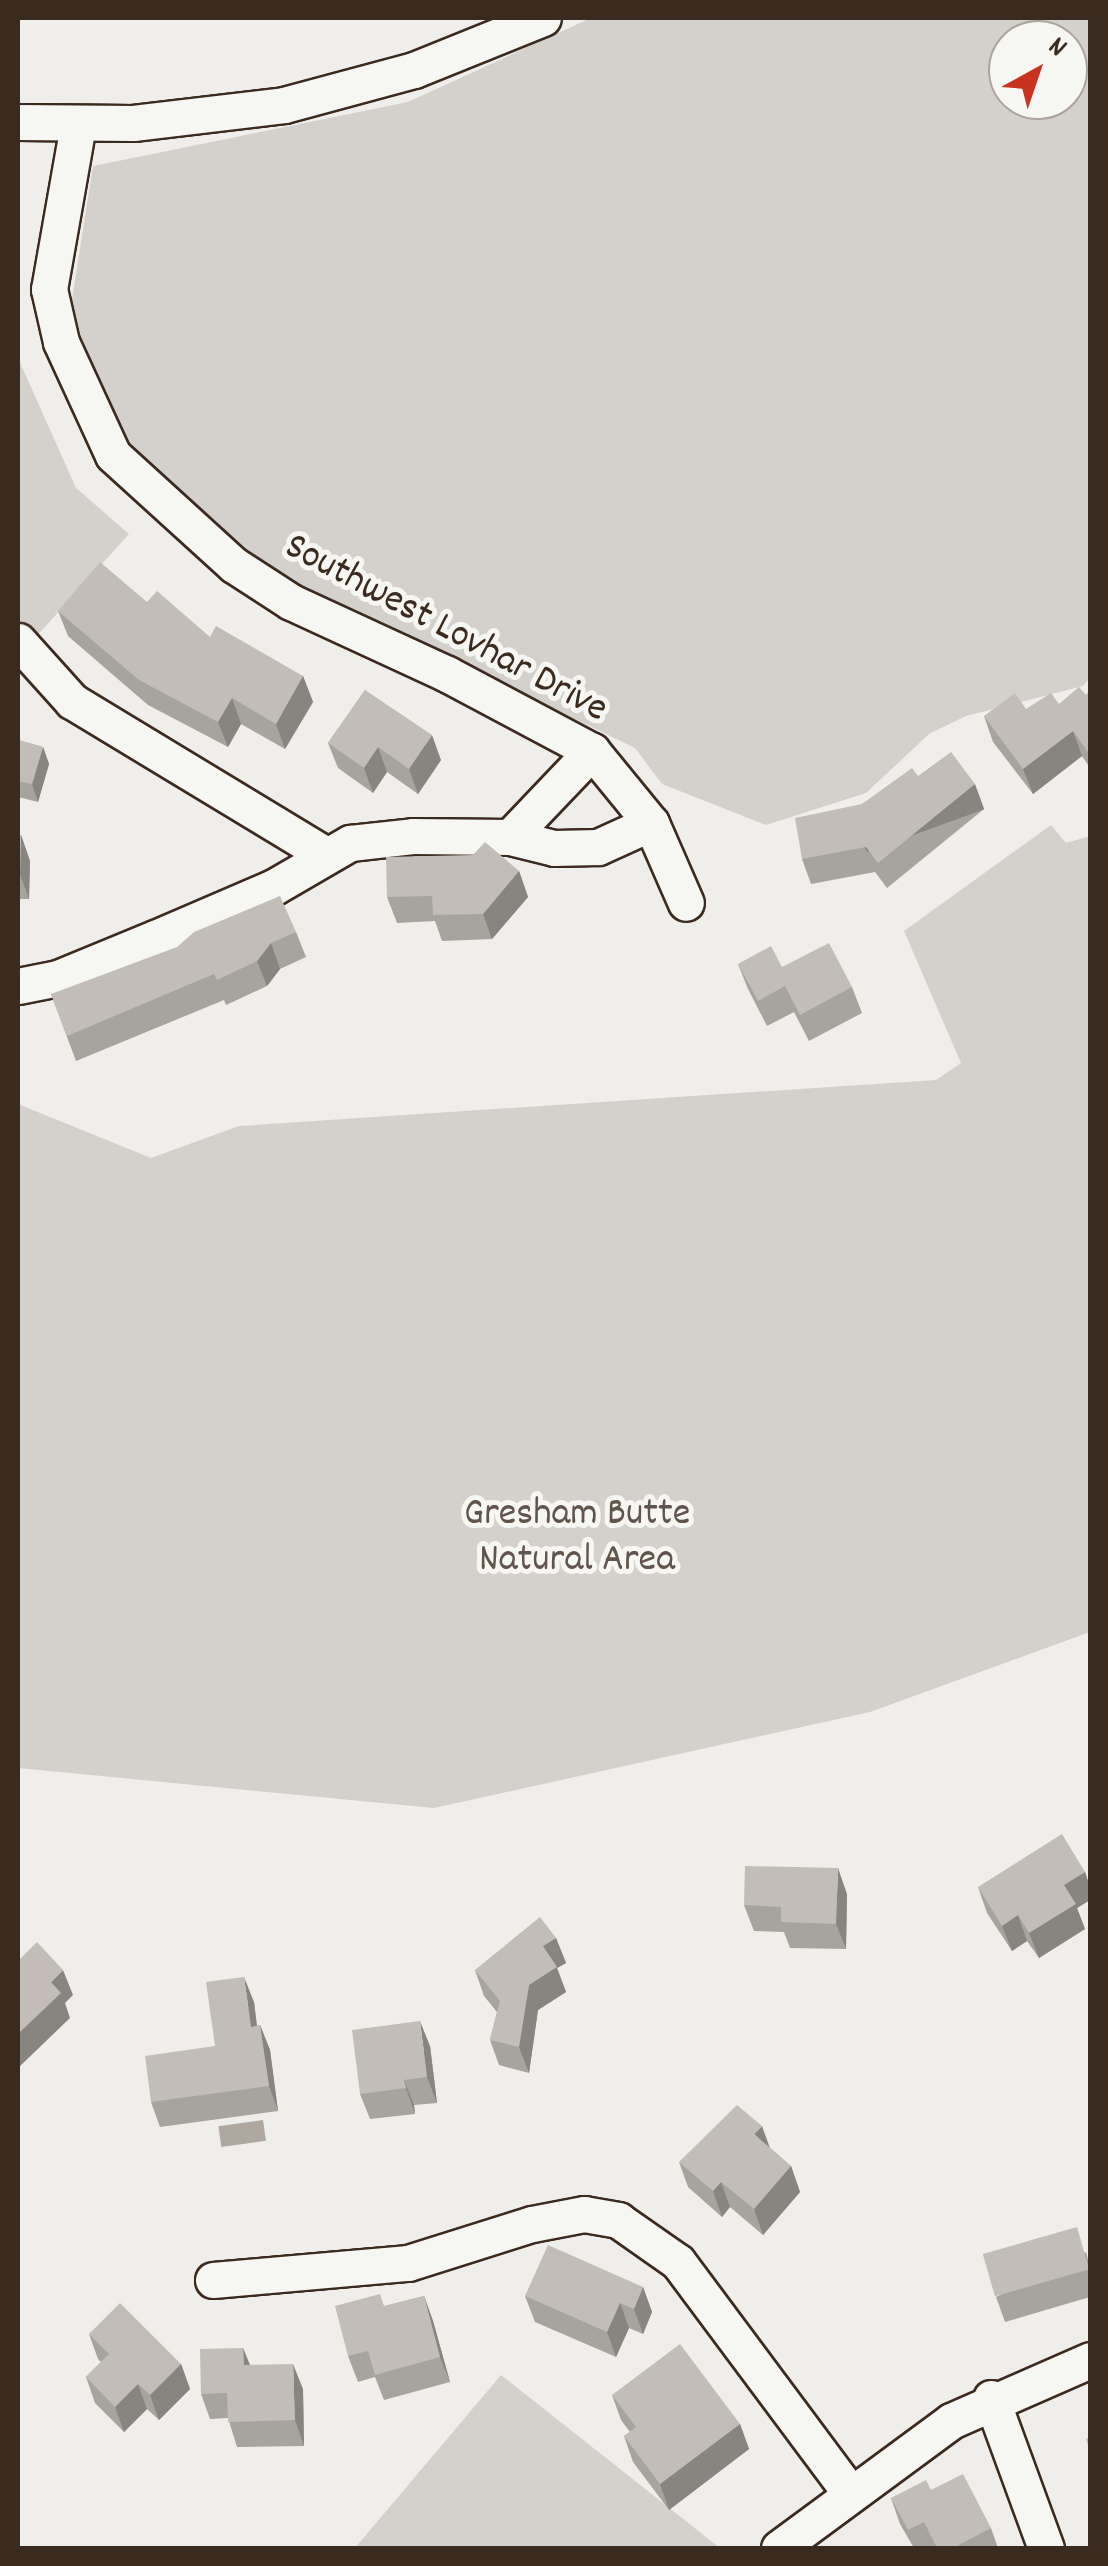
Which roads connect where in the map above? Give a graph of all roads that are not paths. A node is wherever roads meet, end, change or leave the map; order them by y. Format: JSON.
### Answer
{"nodes":[{"id":1,"x":543,"y":18,"type":"edge"},
{"id":2,"x":18,"y":122,"type":"edge"},
{"id":3,"x":78,"y":125,"type":"junction"},
{"id":4,"x":18,"y":642,"type":"edge"},
{"id":5,"x":18,"y":674,"type":"edge"},
{"id":6,"x":592,"y":751,"type":"junction"},
{"id":7,"x":219,"y":791,"type":"junction"},
{"id":8,"x":651,"y":824,"type":"junction"},
{"id":9,"x":510,"y":837,"type":"junction"},
{"id":10,"x":324,"y":853,"type":"junction"},
{"id":11,"x":686,"y":902,"type":"dead end"},
{"id":12,"x":18,"y":986,"type":"edge"},
{"id":13,"x":213,"y":2280,"type":"dead end"},
{"id":14,"x":1090,"y":2360,"type":"edge"},
{"id":15,"x":991,"y":2398,"type":"junction"},
{"id":16,"x":849,"y":2491,"type":"junction"},
{"id":17,"x":779,"y":2548,"type":"edge"},
{"id":18,"x":1046,"y":2548,"type":"edge"}],
"edges":[{"from":1,"to":3,"type":"street"},
{"from":2,"to":3,"type":"street"},
{"from":3,"to":6,"type":"street","name":"Southwest Lovhar Drive"},
{"from":4,"to":7,"type":"street"},
{"from":5,"to":7,"type":"street"},
{"from":6,"to":8,"type":"street","name":"Southwest Lovhar Drive"},
{"from":6,"to":9,"type":"street"},
{"from":7,"to":10,"type":"street"},
{"from":8,"to":9,"type":"street"},
{"from":8,"to":11,"type":"street","name":"Southwest Lovhar Drive"},
{"from":9,"to":10,"type":"street"},
{"from":10,"to":12,"type":"street"},
{"from":13,"to":16,"type":"street"},
{"from":14,"to":15,"type":"street"},
{"from":15,"to":16,"type":"street"},
{"from":15,"to":18,"type":"street"},
{"from":16,"to":17,"type":"street"}]}
